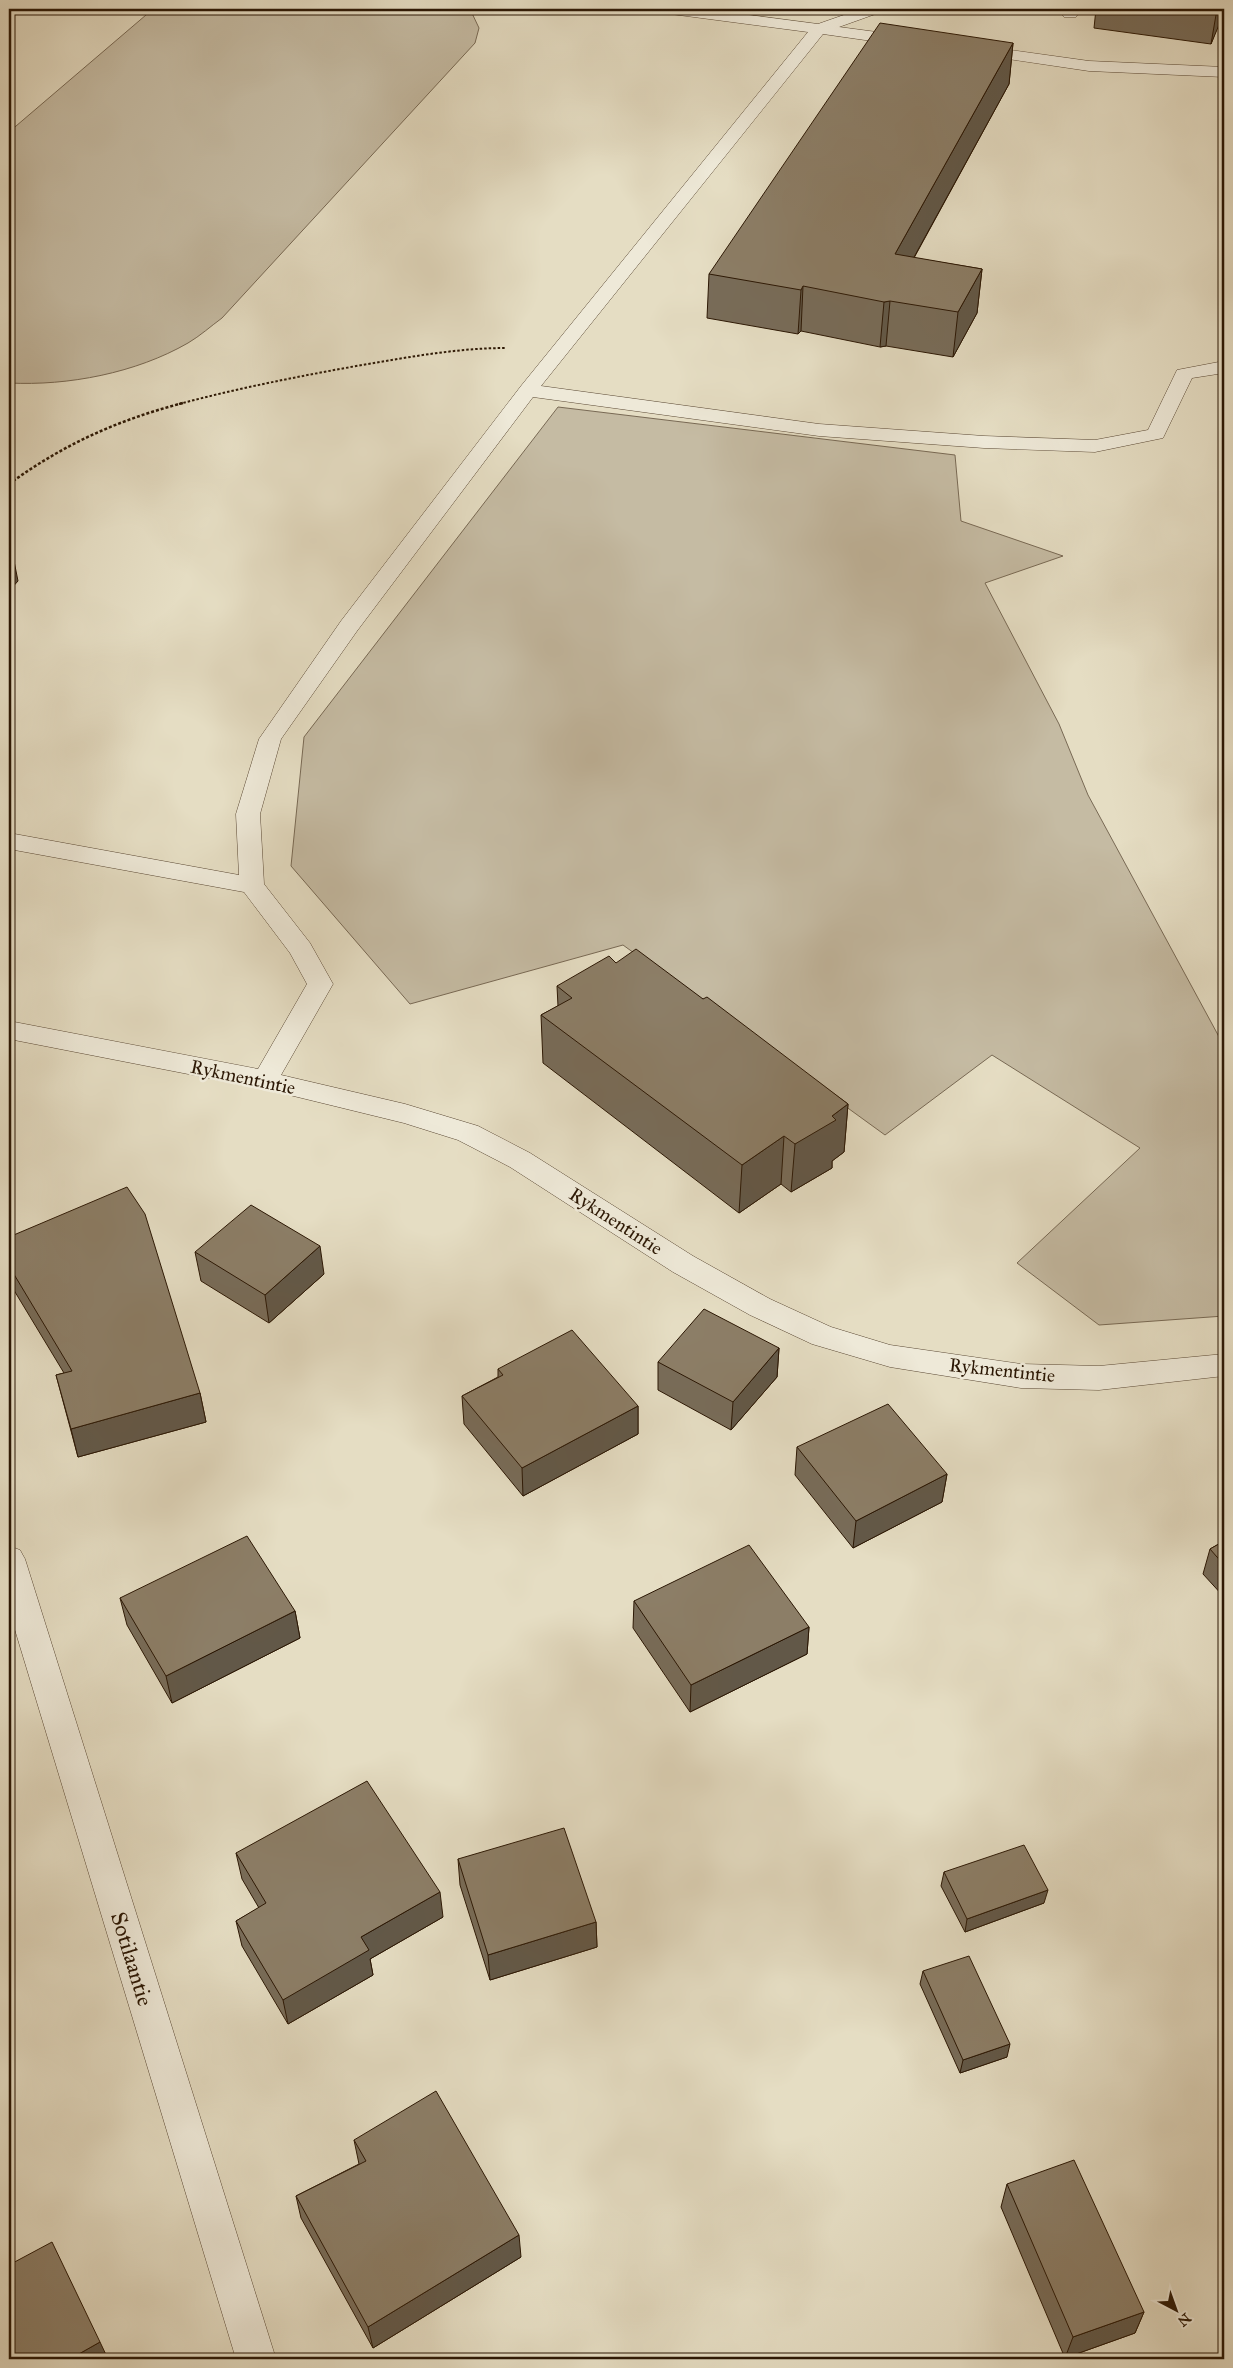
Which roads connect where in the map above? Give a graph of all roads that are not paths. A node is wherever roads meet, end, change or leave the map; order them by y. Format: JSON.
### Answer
{"nodes":[{"id":1,"x":671,"y":9,"type":"edge"},
{"id":2,"x":822,"y":9,"type":"edge"},
{"id":3,"x":875,"y":9,"type":"edge"},
{"id":4,"x":819,"y":29,"type":"junction"},
{"id":5,"x":925,"y":44,"type":"edge"},
{"id":6,"x":954,"y":48,"type":"edge"},
{"id":7,"x":1224,"y":72,"type":"edge"},
{"id":8,"x":1224,"y":367,"type":"edge"},
{"id":9,"x":528,"y":390,"type":"junction"},
{"id":10,"x":9,"y":841,"type":"edge"},
{"id":11,"x":252,"y":885,"type":"junction"},
{"id":12,"x":9,"y":1030,"type":"edge"},
{"id":13,"x":265,"y":1080,"type":"junction"},
{"id":14,"x":1224,"y":1364,"type":"edge"},
{"id":15,"x":9,"y":1558,"type":"edge"},
{"id":16,"x":256,"y":2359,"type":"edge"}],
"edges":[{"from":1,"to":4,"type":"street"},
{"from":2,"to":4,"type":"street"},
{"from":3,"to":4,"type":"street"},
{"from":4,"to":5,"type":"street"},
{"from":4,"to":9,"type":"street"},
{"from":6,"to":7,"type":"street"},
{"from":8,"to":9,"type":"street"},
{"from":9,"to":11,"type":"street"},
{"from":10,"to":11,"type":"street"},
{"from":11,"to":13,"type":"street"},
{"from":12,"to":13,"type":"street","name":"Rykmentintie"},
{"from":13,"to":14,"type":"street","name":"Rykmentintie"},
{"from":15,"to":16,"type":"street","name":"Sotilaantie"}]}
